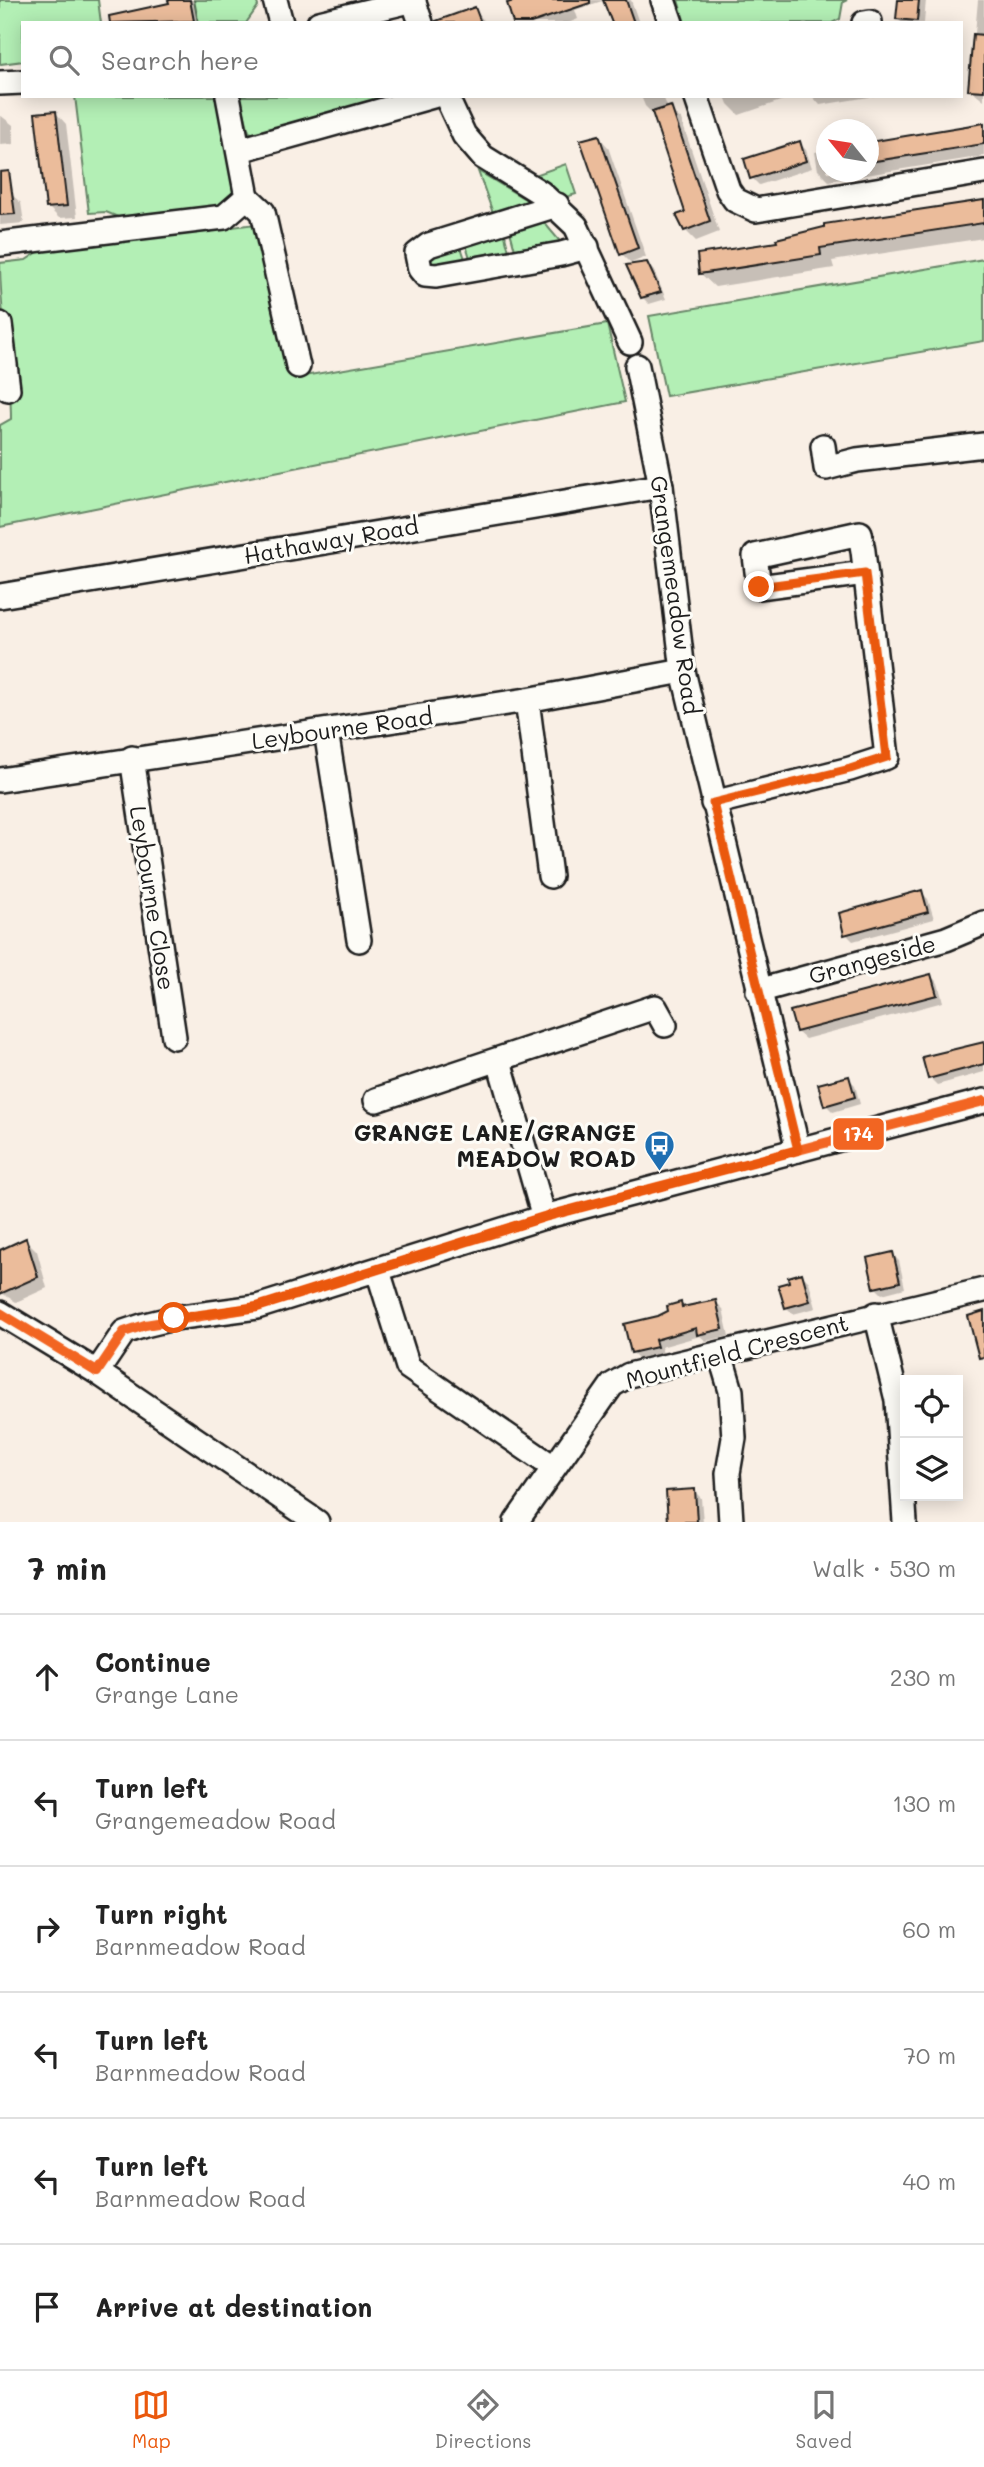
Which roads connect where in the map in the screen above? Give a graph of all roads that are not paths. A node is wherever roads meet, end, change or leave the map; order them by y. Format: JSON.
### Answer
{"nodes":[{"id":1,"x":275,"y":0,"type":"edge"},
{"id":2,"x":414,"y":0,"type":"edge"},
{"id":3,"x":663,"y":0,"type":"edge"},
{"id":4,"x":280,"y":21,"type":"edge"},
{"id":5,"x":327,"y":21,"type":"edge"},
{"id":6,"x":420,"y":21,"type":"edge"},
{"id":7,"x":670,"y":21,"type":"edge"},
{"id":8,"x":21,"y":82,"type":"edge"},
{"id":9,"x":0,"y":83,"type":"edge"},
{"id":10,"x":228,"y":98,"type":"edge"},
{"id":11,"x":426,"y":98,"type":"edge"},
{"id":12,"x":447,"y":98,"type":"edge"},
{"id":13,"x":697,"y":98,"type":"edge"},
{"id":14,"x":240,"y":150,"type":"junction"},
{"id":15,"x":984,"y":172,"type":"edge"},
{"id":16,"x":247,"y":197,"type":"junction"},
{"id":17,"x":557,"y":205,"type":"junction"},
{"id":18,"x":0,"y":244,"type":"edge"},
{"id":19,"x":587,"y":247,"type":"junction"},
{"id":20,"x":0,"y":324,"type":"edge"},
{"id":21,"x":630,"y":342,"type":"dead end"},
{"id":22,"x":298,"y":366,"type":"dead end"},
{"id":23,"x":637,"y":366,"type":"dead end"},
{"id":24,"x":8,"y":389,"type":"dead end"},
{"id":25,"x":984,"y":445,"type":"edge"},
{"id":26,"x":823,"y":446,"type":"dead end"},
{"id":27,"x":661,"y":486,"type":"junction"},
{"id":28,"x":865,"y":573,"type":"junction"},
{"id":29,"x":0,"y":596,"type":"edge"},
{"id":30,"x":682,"y":671,"type":"junction"},
{"id":31,"x":527,"y":700,"type":"junction"},
{"id":32,"x":326,"y":731,"type":"junction"},
{"id":33,"x":132,"y":758,"type":"junction"},
{"id":34,"x":0,"y":780,"type":"edge"},
{"id":35,"x":713,"y":803,"type":"junction"},
{"id":36,"x":550,"y":876,"type":"dead end"},
{"id":37,"x":984,"y":923,"type":"edge"},
{"id":38,"x":359,"y":940,"type":"dead end"},
{"id":39,"x":758,"y":990,"type":"junction"},
{"id":40,"x":666,"y":1025,"type":"dead end"},
{"id":41,"x":174,"y":1037,"type":"dead end"},
{"id":42,"x":499,"y":1061,"type":"junction"},
{"id":43,"x":376,"y":1100,"type":"dead end"},
{"id":44,"x":984,"y":1101,"type":"edge"},
{"id":45,"x":798,"y":1150,"type":"junction"},
{"id":46,"x":544,"y":1217,"type":"junction"},
{"id":47,"x":378,"y":1271,"type":"junction"},
{"id":48,"x":984,"y":1290,"type":"edge"},
{"id":49,"x":0,"y":1313,"type":"edge"},
{"id":50,"x":876,"y":1314,"type":"junction"},
{"id":51,"x":720,"y":1354,"type":"junction"},
{"id":52,"x":97,"y":1372,"type":"junction"},
{"id":53,"x":553,"y":1467,"type":"junction"},
{"id":54,"x":317,"y":1522,"type":"edge"},
{"id":55,"x":516,"y":1522,"type":"edge"},
{"id":56,"x":731,"y":1522,"type":"edge"},
{"id":57,"x":905,"y":1522,"type":"edge"}],
"edges":[{"from":1,"to":4,"type":"street"},
{"from":2,"to":5,"type":"street"},
{"from":2,"to":6,"type":"street"},
{"from":3,"to":7,"type":"street"},
{"from":8,"to":9,"type":"street"},
{"from":10,"to":14,"type":"street"},
{"from":11,"to":14,"type":"street"},
{"from":12,"to":17,"type":"street"},
{"from":13,"to":15,"type":"street"},
{"from":14,"to":16,"type":"street"},
{"from":16,"to":18,"type":"street"},
{"from":16,"to":22,"type":"street"},
{"from":17,"to":19,"type":"street"},
{"from":17,"to":19,"type":"street"},
{"from":19,"to":21,"type":"street"},
{"from":20,"to":24,"type":"street"},
{"from":23,"to":27,"type":"street","name":"Grangemeadow Road"},
{"from":25,"to":26,"type":"street"},
{"from":27,"to":29,"type":"street","name":"Hathaway Road"},
{"from":27,"to":30,"type":"street","name":"Grangemeadow Road"},
{"from":28,"to":28,"type":"street"},
{"from":28,"to":35,"type":"street"},
{"from":30,"to":31,"type":"street","name":"Leybourne Road"},
{"from":30,"to":35,"type":"street","name":"Grangemeadow Road"},
{"from":31,"to":32,"type":"street","name":"Leybourne Road"},
{"from":31,"to":36,"type":"street"},
{"from":32,"to":33,"type":"street","name":"Leybourne Road"},
{"from":32,"to":38,"type":"street"},
{"from":33,"to":34,"type":"street","name":"Leybourne Road"},
{"from":33,"to":41,"type":"street","name":"Leybourne Close"},
{"from":35,"to":39,"type":"street","name":"Grangemeadow Road"},
{"from":37,"to":39,"type":"street","name":"Grangeside"},
{"from":39,"to":45,"type":"street","name":"Grangemeadow Road"},
{"from":40,"to":42,"type":"street"},
{"from":42,"to":43,"type":"street"},
{"from":42,"to":46,"type":"street"},
{"from":44,"to":45,"type":"street"},
{"from":45,"to":46,"type":"street"},
{"from":46,"to":47,"type":"street"},
{"from":47,"to":52,"type":"street"},
{"from":47,"to":53,"type":"street"},
{"from":48,"to":50,"type":"street","name":"Mountfield Crescent"},
{"from":49,"to":52,"type":"street"},
{"from":50,"to":51,"type":"street","name":"Mountfield Crescent"},
{"from":50,"to":57,"type":"street"},
{"from":51,"to":53,"type":"street","name":"Mountfield Crescent"},
{"from":51,"to":56,"type":"street"},
{"from":52,"to":54,"type":"street"},
{"from":53,"to":55,"type":"street","name":"Mountfield Crescent"}]}
